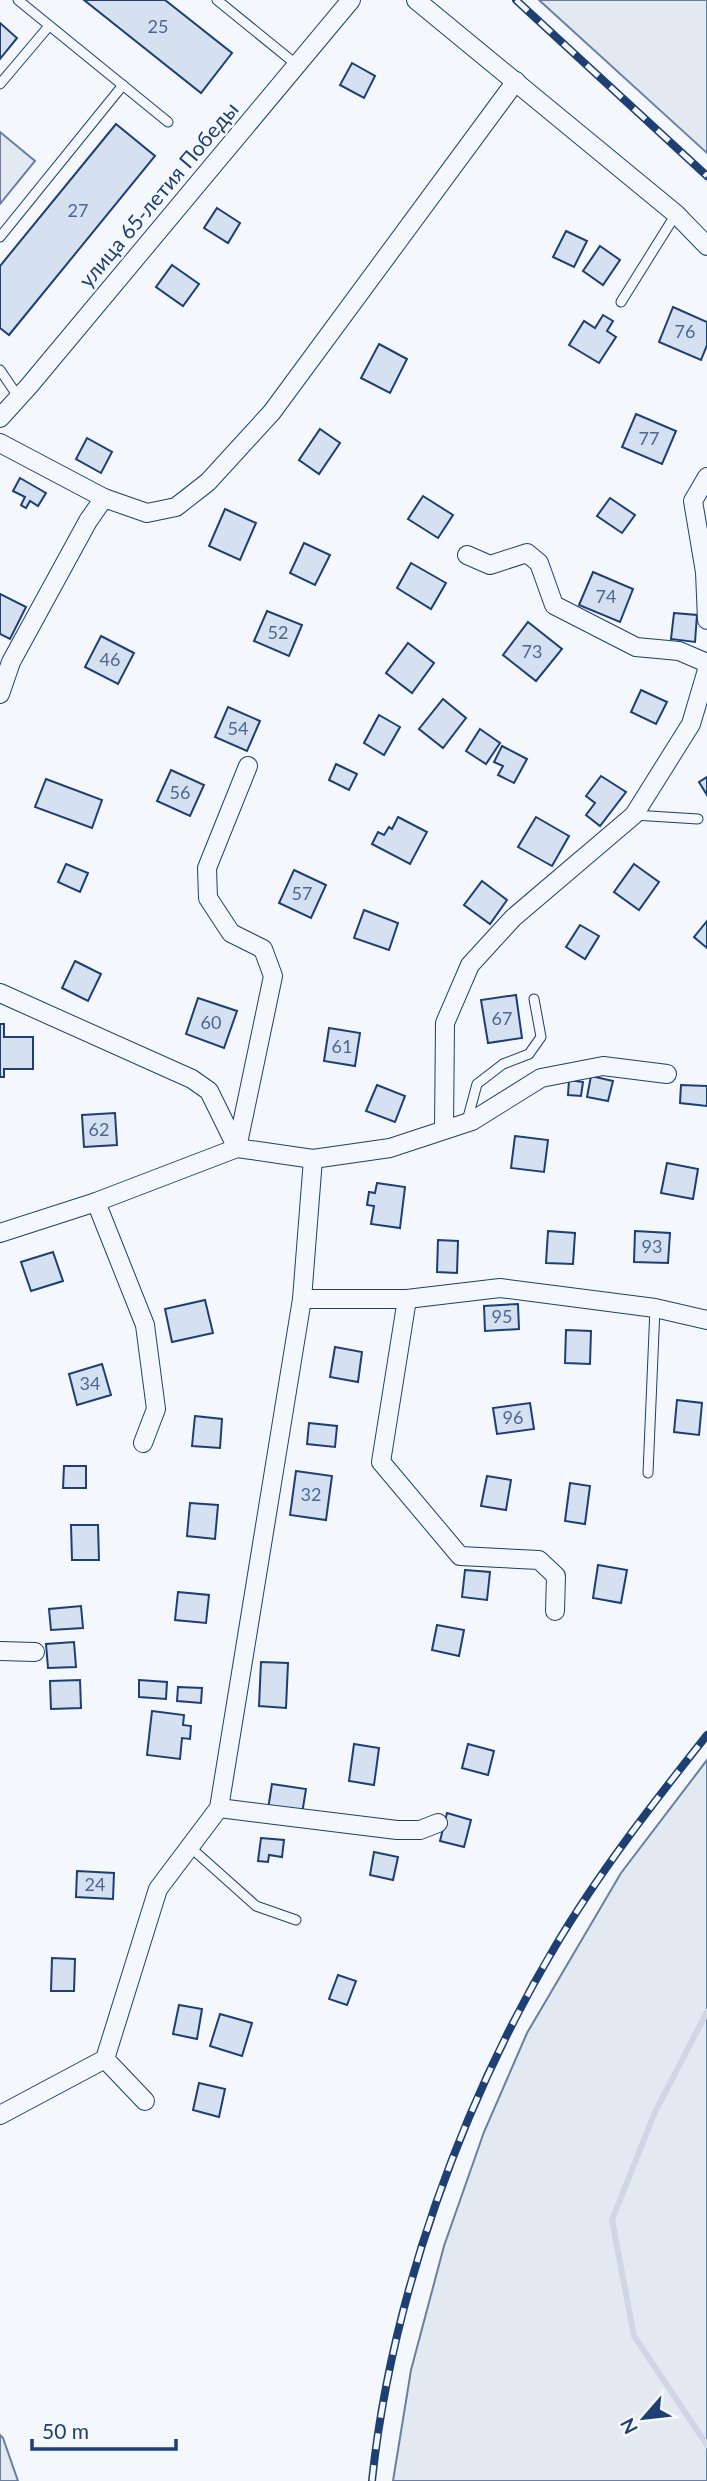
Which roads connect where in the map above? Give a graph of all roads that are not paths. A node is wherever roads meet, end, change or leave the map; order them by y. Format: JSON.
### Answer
{"nodes":[{"id":1,"x":18,"y":0,"type":"edge"},
{"id":2,"x":217,"y":0,"type":"edge"},
{"id":3,"x":351,"y":0,"type":"edge"},
{"id":4,"x":416,"y":0,"type":"edge"},
{"id":5,"x":50,"y":26,"type":"junction"},
{"id":6,"x":297,"y":65,"type":"junction"},
{"id":7,"x":516,"y":82,"type":"junction"},
{"id":8,"x":0,"y":84,"type":"edge"},
{"id":9,"x":123,"y":85,"type":"junction"},
{"id":10,"x":168,"y":122,"type":"dead end"},
{"id":11,"x":676,"y":214,"type":"junction"},
{"id":12,"x":0,"y":237,"type":"edge"},
{"id":13,"x":707,"y":246,"type":"edge"},
{"id":14,"x":621,"y":302,"type":"dead end"},
{"id":15,"x":0,"y":370,"type":"edge"},
{"id":16,"x":19,"y":398,"type":"junction"},
{"id":17,"x":0,"y":418,"type":"edge"},
{"id":18,"x":0,"y":443,"type":"edge"},
{"id":19,"x":707,"y":477,"type":"edge"},
{"id":20,"x":104,"y":498,"type":"junction"},
{"id":21,"x":467,"y":555,"type":"dead end"},
{"id":22,"x":707,"y":620,"type":"edge"},
{"id":23,"x":707,"y":663,"type":"edge"},
{"id":24,"x":707,"y":670,"type":"edge"},
{"id":25,"x":0,"y":694,"type":"edge"},
{"id":26,"x":248,"y":765,"type":"dead end"},
{"id":27,"x":634,"y":815,"type":"junction"},
{"id":28,"x":698,"y":819,"type":"dead end"},
{"id":29,"x":0,"y":993,"type":"edge"},
{"id":30,"x":534,"y":999,"type":"dead end"},
{"id":31,"x":667,"y":1074,"type":"dead end"},
{"id":32,"x":467,"y":1123,"type":"junction"},
{"id":33,"x":444,"y":1129,"type":"junction"},
{"id":34,"x":237,"y":1148,"type":"junction"},
{"id":35,"x":313,"y":1159,"type":"junction"},
{"id":36,"x":96,"y":1202,"type":"junction"},
{"id":37,"x":0,"y":1233,"type":"edge"},
{"id":38,"x":302,"y":1299,"type":"junction"},
{"id":39,"x":407,"y":1299,"type":"junction"},
{"id":40,"x":655,"y":1308,"type":"junction"},
{"id":41,"x":707,"y":1320,"type":"edge"},
{"id":42,"x":143,"y":1443,"type":"dead end"},
{"id":43,"x":648,"y":1473,"type":"dead end"},
{"id":44,"x":555,"y":1611,"type":"dead end"},
{"id":45,"x":0,"y":1651,"type":"edge"},
{"id":46,"x":35,"y":1652,"type":"dead end"},
{"id":47,"x":219,"y":1808,"type":"junction"},
{"id":48,"x":438,"y":1823,"type":"dead end"},
{"id":49,"x":190,"y":1847,"type":"junction"},
{"id":50,"x":296,"y":1920,"type":"dead end"},
{"id":51,"x":105,"y":2059,"type":"junction"},
{"id":52,"x":145,"y":2101,"type":"dead end"},
{"id":53,"x":2,"y":2109,"type":"edge"}],
"edges":[{"from":1,"to":5,"type":"lane"},
{"from":2,"to":6,"type":"lane"},
{"from":3,"to":6,"type":"street","name":"улица 65-летия Победы"},
{"from":4,"to":7,"type":"street"},
{"from":5,"to":8,"type":"lane"},
{"from":5,"to":9,"type":"lane"},
{"from":6,"to":16,"type":"street","name":"улица 65-летия Победы"},
{"from":7,"to":11,"type":"street"},
{"from":7,"to":20,"type":"street"},
{"from":9,"to":10,"type":"lane"},
{"from":9,"to":12,"type":"lane"},
{"from":11,"to":13,"type":"street"},
{"from":11,"to":14,"type":"lane"},
{"from":15,"to":16,"type":"lane"},
{"from":16,"to":17,"type":"street","name":"улица 65-летия Победы"},
{"from":18,"to":20,"type":"street"},
{"from":19,"to":22,"type":"street"},
{"from":20,"to":25,"type":"street"},
{"from":21,"to":23,"type":"street"},
{"from":24,"to":27,"type":"street"},
{"from":26,"to":34,"type":"street"},
{"from":27,"to":28,"type":"lane"},
{"from":27,"to":33,"type":"street"},
{"from":29,"to":34,"type":"street"},
{"from":30,"to":32,"type":"lane"},
{"from":31,"to":32,"type":"street"},
{"from":32,"to":33,"type":"street"},
{"from":33,"to":35,"type":"street"},
{"from":34,"to":35,"type":"street"},
{"from":34,"to":36,"type":"street"},
{"from":35,"to":38,"type":"street"},
{"from":36,"to":37,"type":"street"},
{"from":36,"to":42,"type":"street"},
{"from":38,"to":39,"type":"street"},
{"from":38,"to":47,"type":"street"},
{"from":39,"to":40,"type":"street"},
{"from":39,"to":44,"type":"street"},
{"from":40,"to":41,"type":"street"},
{"from":40,"to":43,"type":"lane"},
{"from":45,"to":46,"type":"street"},
{"from":47,"to":48,"type":"street"},
{"from":47,"to":49,"type":"street"},
{"from":49,"to":50,"type":"lane"},
{"from":49,"to":51,"type":"street"},
{"from":51,"to":52,"type":"street"},
{"from":51,"to":53,"type":"street"}]}
